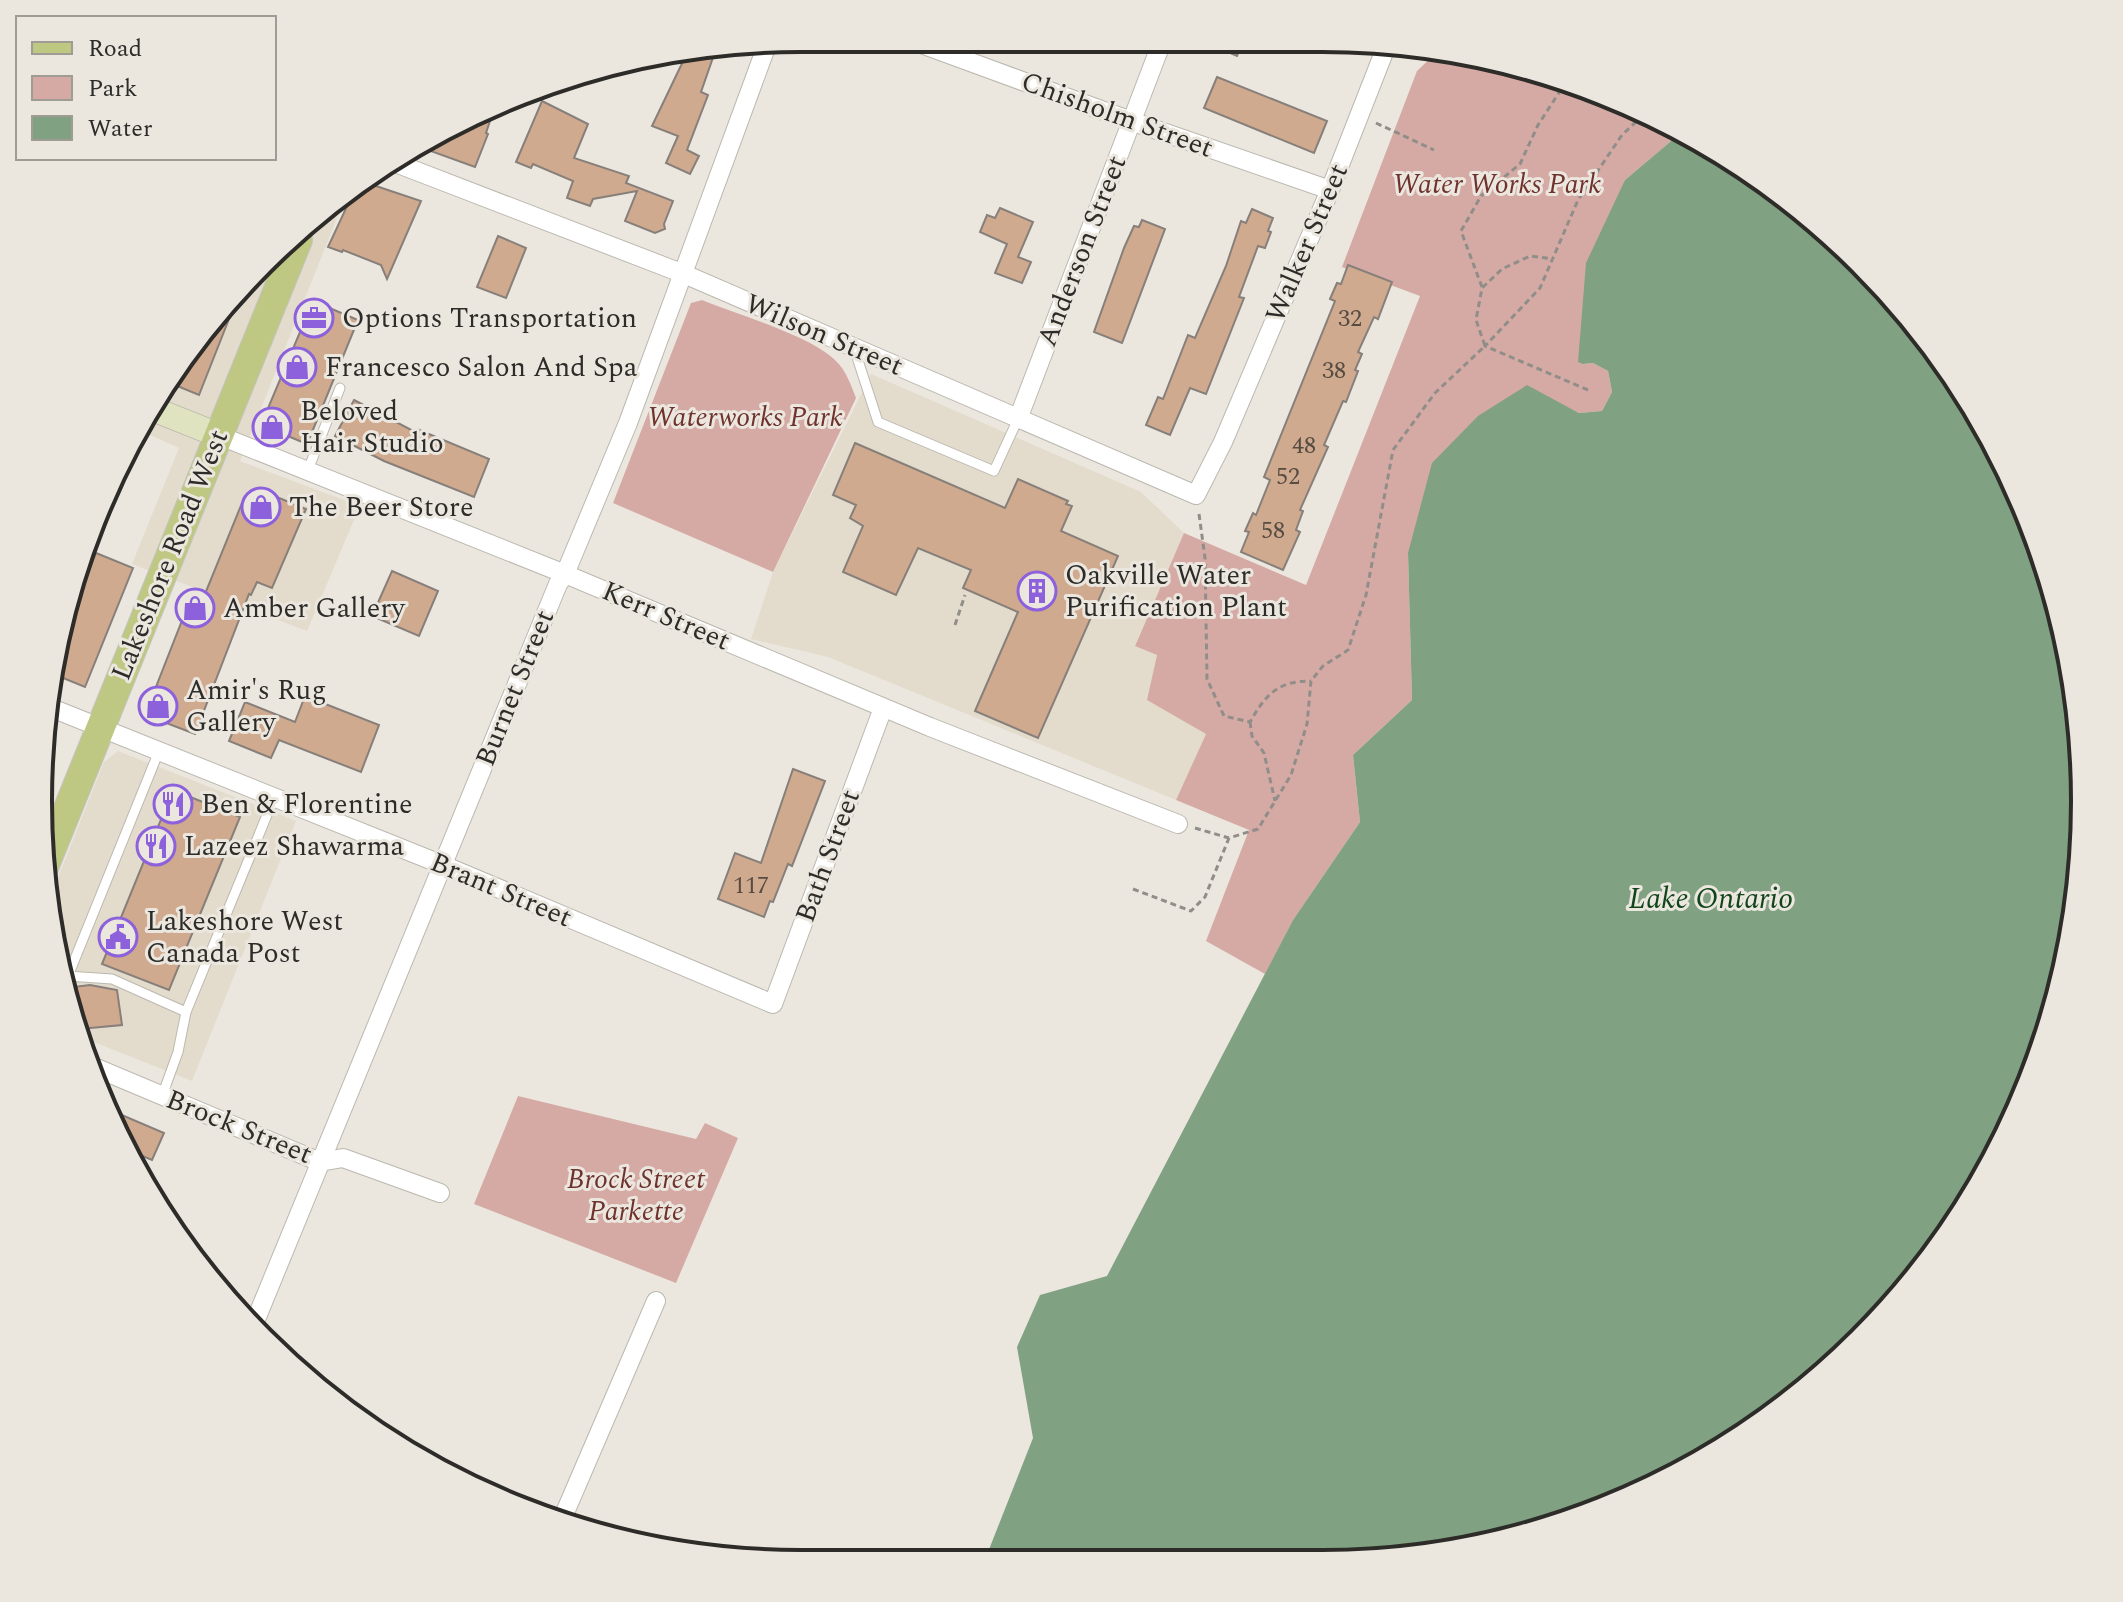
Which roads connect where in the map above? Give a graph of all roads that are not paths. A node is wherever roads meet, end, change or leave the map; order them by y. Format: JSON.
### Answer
{"nodes":[{"id":1,"x":943,"y":52,"type":"edge"},
{"id":2,"x":1158,"y":52,"type":"edge"},
{"id":3,"x":764,"y":54,"type":"edge"},
{"id":4,"x":1383,"y":55,"type":"edge"},
{"id":5,"x":1131,"y":121,"type":"junction"},
{"id":6,"x":404,"y":166,"type":"edge"},
{"id":7,"x":1330,"y":190,"type":"junction"},
{"id":8,"x":294,"y":250,"type":"edge"},
{"id":9,"x":684,"y":274,"type":"junction"},
{"id":10,"x":854,"y":348,"type":"junction"},
{"id":11,"x":340,"y":388,"type":"dead end"},
{"id":12,"x":161,"y":412,"type":"edge"},
{"id":13,"x":1018,"y":419,"type":"junction"},
{"id":14,"x":218,"y":435,"type":"junction"},
{"id":15,"x":308,"y":470,"type":"junction"},
{"id":16,"x":1196,"y":495,"type":"joint"},
{"id":17,"x":565,"y":574,"type":"junction"},
{"id":18,"x":883,"y":708,"type":"junction"},
{"id":19,"x":57,"y":710,"type":"edge"},
{"id":20,"x":100,"y":727,"type":"junction"},
{"id":21,"x":159,"y":751,"type":"junction"},
{"id":22,"x":274,"y":798,"type":"junction"},
{"id":23,"x":1178,"y":824,"type":"road end"},
{"id":24,"x":54,"y":843,"type":"edge"},
{"id":25,"x":443,"y":865,"type":"junction"},
{"id":26,"x":71,"y":967,"type":"edge"},
{"id":27,"x":74,"y":979,"type":"edge"},
{"id":28,"x":773,"y":1004,"type":"joint"},
{"id":29,"x":186,"y":1012,"type":"junction"},
{"id":30,"x":104,"y":1075,"type":"edge"},
{"id":31,"x":162,"y":1096,"type":"junction"},
{"id":32,"x":320,"y":1162,"type":"junction"},
{"id":33,"x":440,"y":1193,"type":"dead end"},
{"id":34,"x":656,"y":1301,"type":"dead end"},
{"id":35,"x":257,"y":1316,"type":"edge"},
{"id":36,"x":565,"y":1512,"type":"edge"}],
"edges":[{"from":1,"to":5,"type":"street","name":"Chisholm Street"},
{"from":2,"to":5,"type":"street","name":"Anderson Street"},
{"from":3,"to":9,"type":"street","name":"Burnet Street"},
{"from":4,"to":7,"type":"street","name":"Walker Street"},
{"from":5,"to":7,"type":"street","name":"Chisholm Street"},
{"from":5,"to":13,"type":"street","name":"Anderson Street"},
{"from":6,"to":9,"type":"street","name":"Wilson Street"},
{"from":7,"to":16,"type":"street","name":"Walker Street"},
{"from":8,"to":14,"type":"main road","name":"Lakeshore Road West"},
{"from":9,"to":10,"type":"street","name":"Wilson Street"},
{"from":9,"to":17,"type":"street","name":"Burnet Street"},
{"from":10,"to":13,"type":"street","name":"Wilson Street"},
{"from":10,"to":13,"type":"lane"},
{"from":11,"to":15,"type":"lane"},
{"from":12,"to":14,"type":"main road","name":"Kerr Street"},
{"from":13,"to":16,"type":"street","name":"Wilson Street"},
{"from":14,"to":15,"type":"street","name":"Kerr Street"},
{"from":14,"to":20,"type":"main road","name":"Lakeshore Road West"},
{"from":15,"to":17,"type":"street","name":"Kerr Street"},
{"from":17,"to":18,"type":"street","name":"Kerr Street"},
{"from":17,"to":25,"type":"street","name":"Burnet Street"},
{"from":18,"to":23,"type":"street","name":"Kerr Street"},
{"from":18,"to":28,"type":"street","name":"Bath Street"},
{"from":19,"to":20,"type":"street","name":"Brant Street"},
{"from":20,"to":21,"type":"street","name":"Brant Street"},
{"from":20,"to":24,"type":"main road","name":"Lakeshore Road West"},
{"from":21,"to":22,"type":"street","name":"Brant Street"},
{"from":21,"to":26,"type":"lane"},
{"from":22,"to":25,"type":"street","name":"Brant Street"},
{"from":22,"to":29,"type":"lane"},
{"from":25,"to":28,"type":"street","name":"Brant Street"},
{"from":25,"to":32,"type":"street","name":"Burnet Street"},
{"from":27,"to":29,"type":"lane"},
{"from":29,"to":31,"type":"lane"},
{"from":30,"to":31,"type":"street","name":"Brock Street"},
{"from":31,"to":32,"type":"street","name":"Brock Street"},
{"from":32,"to":33,"type":"street","name":"Brock Street"},
{"from":32,"to":35,"type":"street","name":"Burnet Street"},
{"from":34,"to":36,"type":"street"}]}
